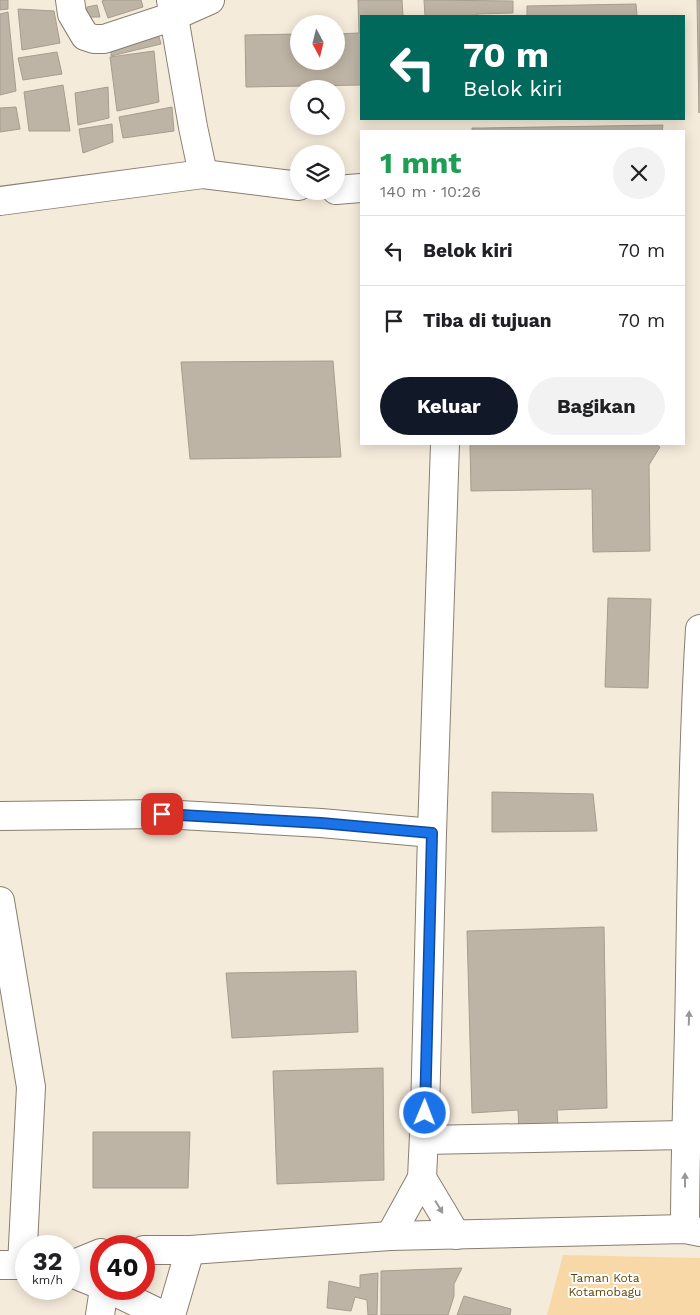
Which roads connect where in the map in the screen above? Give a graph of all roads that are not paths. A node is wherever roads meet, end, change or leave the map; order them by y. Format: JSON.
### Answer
{"nodes":[{"id":1,"x":70,"y":0,"type":"edge"},
{"id":2,"x":210,"y":0,"type":"edge"},
{"id":3,"x":172,"y":8,"type":"edge"},
{"id":4,"x":203,"y":174,"type":"junction"},
{"id":5,"x":290,"y":185,"type":"edge"},
{"id":6,"x":360,"y":188,"type":"edge"},
{"id":7,"x":345,"y":189,"type":"edge"},
{"id":8,"x":0,"y":201,"type":"edge"},
{"id":9,"x":445,"y":445,"type":"edge"},
{"id":10,"x":700,"y":629,"type":"edge"},
{"id":11,"x":0,"y":816,"type":"edge"},
{"id":12,"x":432,"y":833,"type":"junction"},
{"id":13,"x":0,"y":902,"type":"edge"},
{"id":14,"x":685,"y":1135,"type":"junction"},
{"id":15,"x":424,"y":1140,"type":"junction"},
{"id":16,"x":422,"y":1178,"type":"junction"},
{"id":17,"x":692,"y":1230,"type":"edge"},
{"id":18,"x":18,"y":1235,"type":"edge"},
{"id":19,"x":456,"y":1235,"type":"junction"},
{"id":20,"x":390,"y":1236,"type":"junction"},
{"id":21,"x":155,"y":1250,"type":"edge"},
{"id":22,"x":190,"y":1250,"type":"junction"},
{"id":23,"x":102,"y":1300,"type":"edge"},
{"id":24,"x":132,"y":1300,"type":"edge"},
{"id":25,"x":100,"y":1315,"type":"edge"},
{"id":26,"x":163,"y":1315,"type":"edge"},
{"id":27,"x":171,"y":1315,"type":"edge"}],
"edges":[{"from":1,"to":3,"type":"main road"},
{"from":2,"to":3,"type":"main road"},
{"from":3,"to":4,"type":"main road"},
{"from":4,"to":5,"type":"main road"},
{"from":4,"to":8,"type":"main road"},
{"from":6,"to":7,"type":"main road"},
{"from":9,"to":12,"type":"main road"},
{"from":14,"to":10,"type":"main road","one_way":true},
{"from":11,"to":12,"type":"main road"},
{"from":12,"to":15,"type":"main road"},
{"from":13,"to":18,"type":"main road"},
{"from":14,"to":15,"type":"main road"},
{"from":17,"to":14,"type":"main road","one_way":true},
{"from":15,"to":16,"type":"main road"},
{"from":16,"to":19,"type":"main road","one_way":true},
{"from":16,"to":20,"type":"main road"},
{"from":17,"to":19,"type":"main road"},
{"from":19,"to":20,"type":"main road"},
{"from":20,"to":22,"type":"main road"},
{"from":21,"to":22,"type":"main road"},
{"from":22,"to":27,"type":"main road"},
{"from":23,"to":25,"type":"main road"},
{"from":24,"to":26,"type":"main road"}]}
